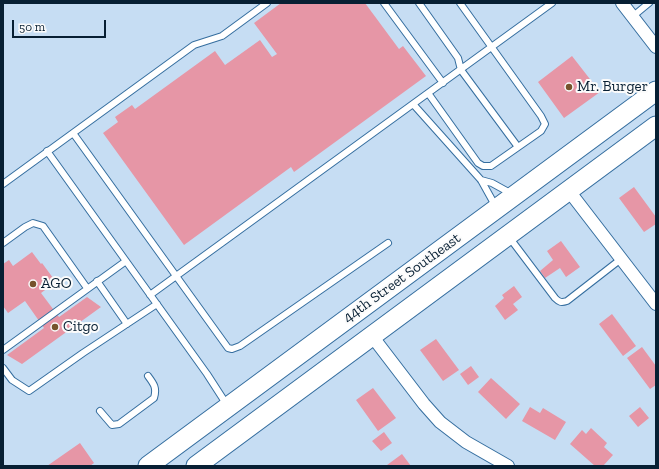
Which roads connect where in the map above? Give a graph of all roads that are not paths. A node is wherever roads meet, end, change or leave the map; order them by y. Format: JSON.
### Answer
{"nodes":[{"id":1,"x":267,"y":3,"type":"edge"},
{"id":2,"x":384,"y":3,"type":"edge"},
{"id":3,"x":419,"y":3,"type":"edge"},
{"id":4,"x":460,"y":3,"type":"edge"},
{"id":5,"x":552,"y":3,"type":"edge"},
{"id":6,"x":622,"y":3,"type":"edge"},
{"id":7,"x":649,"y":3,"type":"edge"},
{"id":8,"x":632,"y":16,"type":"junction"},
{"id":9,"x":656,"y":47,"type":"edge"},
{"id":10,"x":491,"y":48,"type":"junction"},
{"id":11,"x":460,"y":70,"type":"junction"},
{"id":12,"x":443,"y":83,"type":"junction"},
{"id":13,"x":656,"y":91,"type":"edge"},
{"id":14,"x":428,"y":93,"type":"junction"},
{"id":15,"x":413,"y":104,"type":"junction"},
{"id":16,"x":656,"y":126,"type":"edge"},
{"id":17,"x":73,"y":133,"type":"junction"},
{"id":18,"x":518,"y":148,"type":"junction"},
{"id":19,"x":47,"y":151,"type":"junction"},
{"id":20,"x":483,"y":166,"type":"junction"},
{"id":21,"x":480,"y":178,"type":"junction"},
{"id":22,"x":3,"y":184,"type":"edge"},
{"id":23,"x":569,"y":191,"type":"junction"},
{"id":24,"x":514,"y":196,"type":"junction"},
{"id":25,"x":497,"y":208,"type":"junction"},
{"id":26,"x":508,"y":236,"type":"junction"},
{"id":27,"x":3,"y":243,"type":"edge"},
{"id":28,"x":388,"y":244,"type":"dead end"},
{"id":29,"x":621,"y":258,"type":"junction"},
{"id":30,"x":126,"y":261,"type":"junction"},
{"id":31,"x":176,"y":276,"type":"junction"},
{"id":32,"x":97,"y":281,"type":"junction"},
{"id":33,"x":87,"y":288,"type":"junction"},
{"id":34,"x":387,"y":289,"type":"junction"},
{"id":35,"x":150,"y":295,"type":"junction"},
{"id":36,"x":157,"y":304,"type":"junction"},
{"id":37,"x":656,"y":304,"type":"edge"},
{"id":38,"x":127,"y":324,"type":"junction"},
{"id":39,"x":372,"y":336,"type":"junction"},
{"id":40,"x":3,"y":350,"type":"edge"},
{"id":41,"x":3,"y":368,"type":"edge"},
{"id":42,"x":148,"y":376,"type":"dead end"},
{"id":43,"x":228,"y":406,"type":"junction"},
{"id":44,"x":100,"y":411,"type":"dead end"},
{"id":45,"x":503,"y":465,"type":"edge"},
{"id":46,"x":148,"y":466,"type":"edge"},
{"id":47,"x":181,"y":466,"type":"edge"},
{"id":48,"x":196,"y":466,"type":"edge"}],
"edges":[{"from":1,"to":17,"type":"lane"},
{"from":2,"to":12,"type":"lane"},
{"from":3,"to":11,"type":"lane"},
{"from":4,"to":10,"type":"lane"},
{"from":5,"to":10,"type":"lane"},
{"from":6,"to":8,"type":"street"},
{"from":7,"to":8,"type":"lane"},
{"from":8,"to":9,"type":"street"},
{"from":10,"to":11,"type":"lane"},
{"from":10,"to":18,"type":"lane"},
{"from":11,"to":12,"type":"lane"},
{"from":11,"to":18,"type":"lane"},
{"from":12,"to":14,"type":"lane"},
{"from":13,"to":24,"type":"main road","name":"44th Street Southeast"},
{"from":14,"to":15,"type":"lane"},
{"from":14,"to":20,"type":"lane"},
{"from":15,"to":21,"type":"lane"},
{"from":15,"to":31,"type":"lane"},
{"from":16,"to":23,"type":"main road","name":"44th Street Southeast"},
{"from":17,"to":19,"type":"lane"},
{"from":17,"to":31,"type":"lane"},
{"from":18,"to":20,"type":"lane"},
{"from":19,"to":22,"type":"lane"},
{"from":19,"to":30,"type":"lane"},
{"from":20,"to":21,"type":"lane"},
{"from":21,"to":24,"type":"lane"},
{"from":21,"to":25,"type":"lane"},
{"from":23,"to":26,"type":"main road","name":"44th Street Southeast"},
{"from":23,"to":29,"type":"street"},
{"from":24,"to":25,"type":"main road","name":"44th Street Southeast"},
{"from":25,"to":34,"type":"main road","name":"44th Street Southeast"},
{"from":26,"to":29,"type":"lane"},
{"from":26,"to":39,"type":"main road","name":"44th Street Southeast"},
{"from":27,"to":33,"type":"lane"},
{"from":28,"to":31,"type":"lane"},
{"from":29,"to":37,"type":"street"},
{"from":30,"to":32,"type":"lane"},
{"from":30,"to":35,"type":"lane"},
{"from":31,"to":35,"type":"lane"},
{"from":32,"to":33,"type":"lane"},
{"from":32,"to":38,"type":"lane"},
{"from":33,"to":40,"type":"lane"},
{"from":34,"to":39,"type":"main road"},
{"from":34,"to":43,"type":"main road","name":"44th Street Southeast"},
{"from":35,"to":36,"type":"lane"},
{"from":36,"to":38,"type":"lane"},
{"from":36,"to":43,"type":"lane"},
{"from":38,"to":41,"type":"lane"},
{"from":39,"to":45,"type":"street"},
{"from":39,"to":48,"type":"main road","name":"44th Street Southeast"},
{"from":42,"to":44,"type":"lane"},
{"from":43,"to":46,"type":"main road","name":"44th Street Southeast"},
{"from":43,"to":47,"type":"main road"}]}
